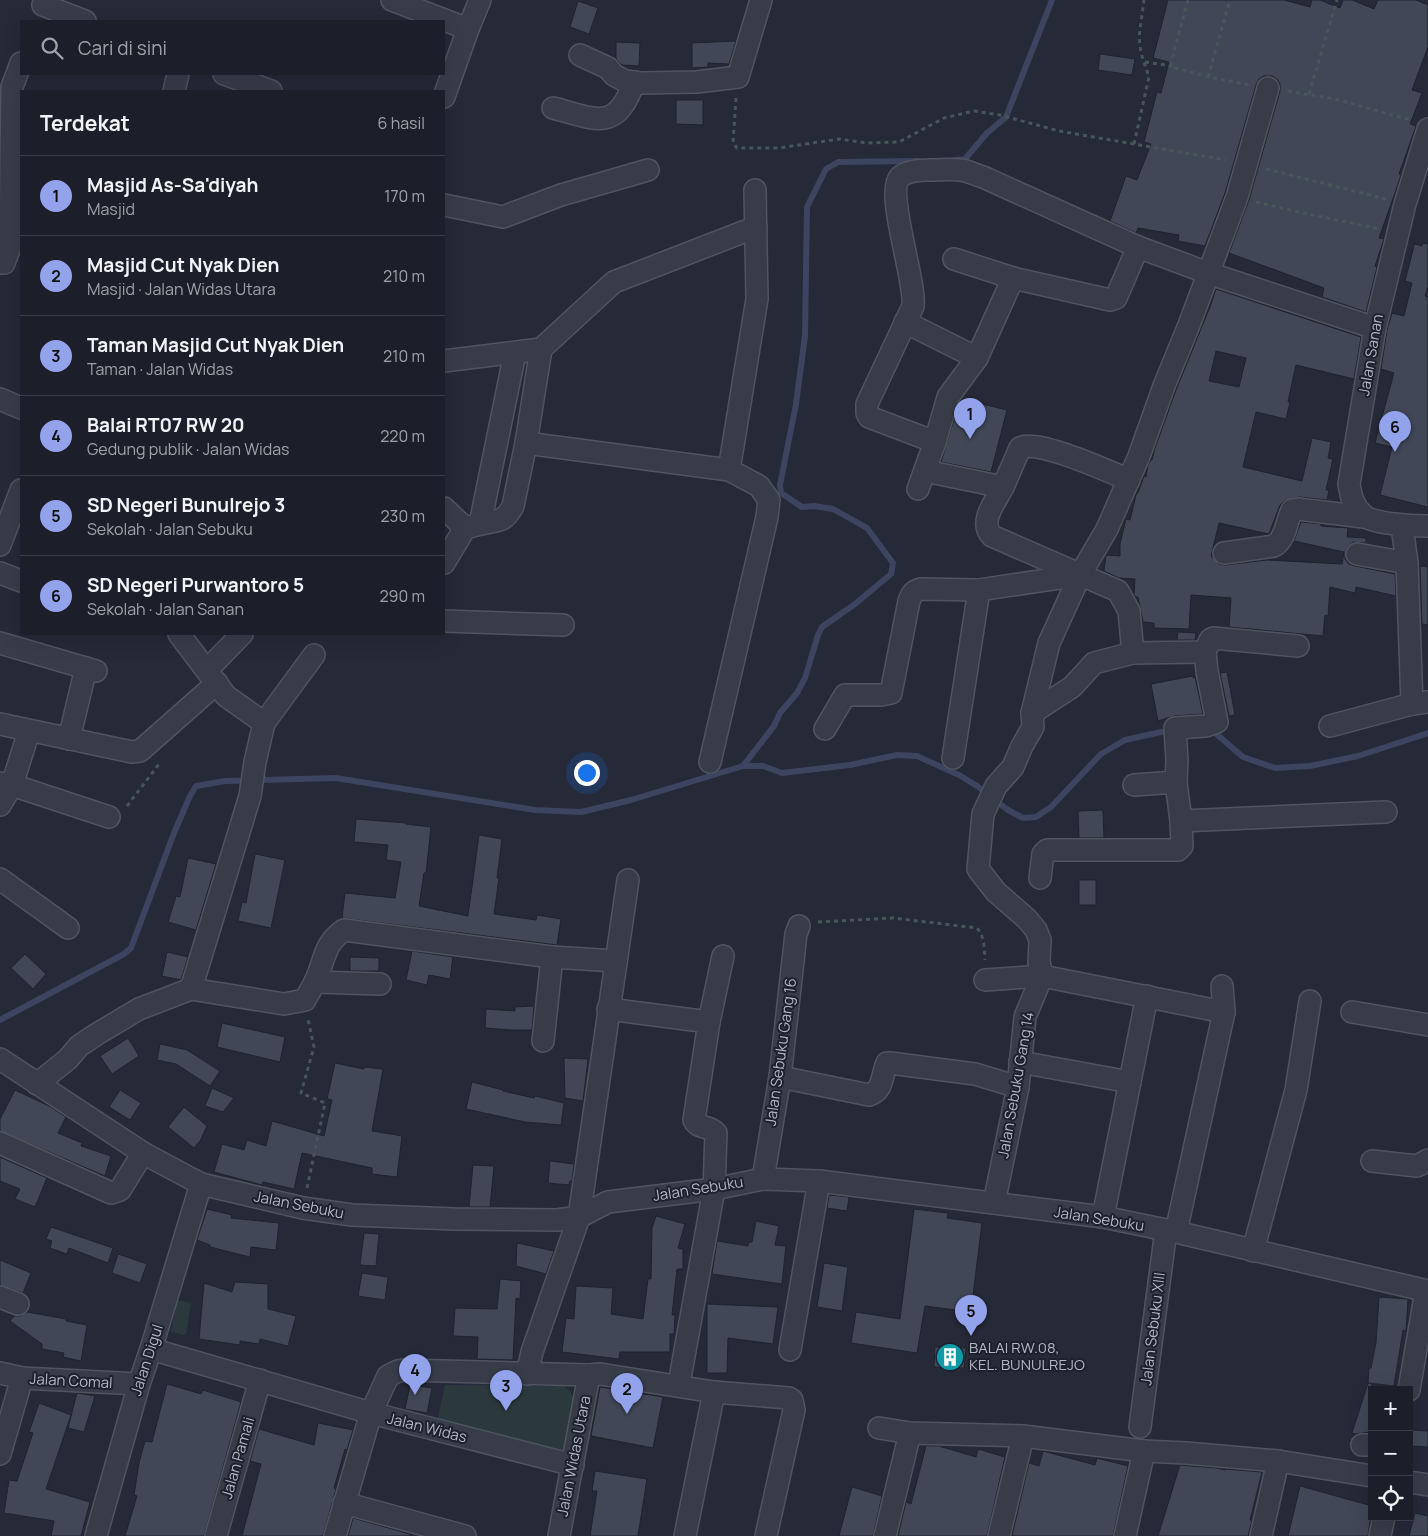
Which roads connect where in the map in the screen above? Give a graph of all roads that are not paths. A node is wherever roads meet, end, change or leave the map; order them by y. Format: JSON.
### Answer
{"nodes":[{"id":1,"x":392,"y":0,"type":"edge"},
{"id":2,"x":480,"y":0,"type":"edge"},
{"id":3,"x":761,"y":0,"type":"edge"},
{"id":4,"x":41,"y":9,"type":"edge"},
{"id":5,"x":82,"y":20,"type":"edge"},
{"id":6,"x":444,"y":20,"type":"edge"},
{"id":7,"x":445,"y":20,"type":"edge"},
{"id":8,"x":468,"y":29,"type":"junction"},
{"id":9,"x":580,"y":55,"type":"dead end"},
{"id":10,"x":20,"y":64,"type":"edge"},
{"id":11,"x":178,"y":75,"type":"edge"},
{"id":12,"x":227,"y":75,"type":"edge"},
{"id":13,"x":634,"y":82,"type":"junction"},
{"id":14,"x":6,"y":85,"type":"edge"},
{"id":15,"x":1268,"y":88,"type":"road end"},
{"id":16,"x":174,"y":90,"type":"edge"},
{"id":17,"x":268,"y":90,"type":"edge"},
{"id":18,"x":445,"y":93,"type":"edge"},
{"id":19,"x":553,"y":108,"type":"dead end"},
{"id":20,"x":1423,"y":125,"type":"edge"},
{"id":21,"x":16,"y":134,"type":"edge"},
{"id":22,"x":6,"y":162,"type":"edge"},
{"id":23,"x":648,"y":170,"type":"dead end"},
{"id":24,"x":1421,"y":176,"type":"edge"},
{"id":25,"x":755,"y":190,"type":"dead end"},
{"id":26,"x":445,"y":207,"type":"edge"},
{"id":27,"x":756,"y":227,"type":"junction"},
{"id":28,"x":1138,"y":247,"type":"junction"},
{"id":29,"x":954,"y":258,"type":"dead end"},
{"id":30,"x":8,"y":265,"type":"edge"},
{"id":31,"x":1208,"y":273,"type":"junction"},
{"id":32,"x":1013,"y":278,"type":"junction"},
{"id":33,"x":905,"y":322,"type":"junction"},
{"id":34,"x":1374,"y":328,"type":"junction"},
{"id":35,"x":541,"y":349,"type":"junction"},
{"id":36,"x":515,"y":353,"type":"junction"},
{"id":37,"x":977,"y":358,"type":"junction"},
{"id":38,"x":445,"y":361,"type":"edge"},
{"id":39,"x":0,"y":398,"type":"edge"},
{"id":40,"x":20,"y":408,"type":"edge"},
{"id":41,"x":935,"y":442,"type":"junction"},
{"id":42,"x":526,"y":443,"type":"junction"},
{"id":43,"x":729,"y":470,"type":"junction"},
{"id":44,"x":1129,"y":480,"type":"junction"},
{"id":45,"x":1003,"y":487,"type":"junction"},
{"id":46,"x":19,"y":504,"type":"edge"},
{"id":47,"x":445,"y":509,"type":"edge"},
{"id":48,"x":1364,"y":517,"type":"junction"},
{"id":49,"x":473,"y":526,"type":"junction"},
{"id":50,"x":1402,"y":526,"type":"junction"},
{"id":51,"x":1428,"y":526,"type":"edge"},
{"id":52,"x":0,"y":546,"type":"edge"},
{"id":53,"x":1224,"y":553,"type":"dead end"},
{"id":54,"x":1357,"y":554,"type":"dead end"},
{"id":55,"x":445,"y":562,"type":"edge"},
{"id":56,"x":1407,"y":563,"type":"junction"},
{"id":57,"x":0,"y":573,"type":"edge"},
{"id":58,"x":1080,"y":575,"type":"junction"},
{"id":59,"x":20,"y":582,"type":"edge"},
{"id":60,"x":979,"y":590,"type":"junction"},
{"id":61,"x":445,"y":621,"type":"edge"},
{"id":62,"x":563,"y":625,"type":"dead end"},
{"id":63,"x":181,"y":635,"type":"edge"},
{"id":64,"x":241,"y":635,"type":"edge"},
{"id":65,"x":0,"y":643,"type":"edge"},
{"id":66,"x":1298,"y":646,"type":"dead end"},
{"id":67,"x":1205,"y":652,"type":"junction"},
{"id":68,"x":1133,"y":654,"type":"junction"},
{"id":69,"x":314,"y":655,"type":"dead end"},
{"id":70,"x":212,"y":676,"type":"junction"},
{"id":71,"x":1420,"y":703,"type":"edge"},
{"id":72,"x":1032,"y":713,"type":"junction"},
{"id":73,"x":264,"y":723,"type":"junction"},
{"id":74,"x":0,"y":724,"type":"edge"},
{"id":75,"x":1330,"y":726,"type":"dead end"},
{"id":76,"x":825,"y":729,"type":"dead end"},
{"id":77,"x":29,"y":731,"type":"junction"},
{"id":78,"x":69,"y":739,"type":"junction"},
{"id":79,"x":953,"y":758,"type":"dead end"},
{"id":80,"x":710,"y":762,"type":"dead end"},
{"id":81,"x":1176,"y":782,"type":"junction"},
{"id":82,"x":6,"y":784,"type":"edge"},
{"id":83,"x":1134,"y":785,"type":"dead end"},
{"id":84,"x":0,"y":805,"type":"edge"},
{"id":85,"x":1386,"y":812,"type":"dead end"},
{"id":86,"x":109,"y":816,"type":"dead end"},
{"id":87,"x":1181,"y":821,"type":"junction"},
{"id":88,"x":1040,"y":878,"type":"dead end"},
{"id":89,"x":0,"y":879,"type":"edge"},
{"id":90,"x":628,"y":880,"type":"dead end"},
{"id":91,"x":799,"y":926,"type":"road end"},
{"id":92,"x":68,"y":928,"type":"dead end"},
{"id":93,"x":723,"y":956,"type":"dead end"},
{"id":94,"x":552,"y":957,"type":"junction"},
{"id":95,"x":616,"y":960,"type":"junction"},
{"id":96,"x":1042,"y":976,"type":"junction"},
{"id":97,"x":985,"y":980,"type":"road end"},
{"id":98,"x":380,"y":984,"type":"dead end"},
{"id":99,"x":1222,"y":986,"type":"dead end"},
{"id":100,"x":191,"y":989,"type":"junction"},
{"id":101,"x":310,"y":991,"type":"junction"},
{"id":102,"x":1147,"y":996,"type":"junction"},
{"id":103,"x":1310,"y":1001,"type":"dead end"},
{"id":104,"x":608,"y":1009,"type":"junction"},
{"id":105,"x":1224,"y":1012,"type":"junction"},
{"id":106,"x":1352,"y":1012,"type":"dead end"},
{"id":107,"x":709,"y":1022,"type":"junction"},
{"id":108,"x":1428,"y":1025,"type":"edge"},
{"id":109,"x":543,"y":1041,"type":"dead end"},
{"id":110,"x":0,"y":1060,"type":"edge"},
{"id":111,"x":1020,"y":1062,"type":"junction"},
{"id":112,"x":780,"y":1078,"type":"junction"},
{"id":113,"x":1130,"y":1082,"type":"junction"},
{"id":114,"x":37,"y":1084,"type":"junction"},
{"id":115,"x":1018,"y":1087,"type":"junction"},
{"id":116,"x":0,"y":1142,"type":"edge"},
{"id":117,"x":143,"y":1154,"type":"junction"},
{"id":118,"x":1428,"y":1160,"type":"edge"},
{"id":119,"x":1372,"y":1161,"type":"dead end"},
{"id":120,"x":763,"y":1179,"type":"junction"},
{"id":121,"x":819,"y":1181,"type":"junction"},
{"id":122,"x":201,"y":1184,"type":"junction"},
{"id":123,"x":714,"y":1189,"type":"junction"},
{"id":124,"x":994,"y":1203,"type":"junction"},
{"id":125,"x":579,"y":1217,"type":"junction"},
{"id":126,"x":1103,"y":1217,"type":"junction"},
{"id":127,"x":1171,"y":1231,"type":"junction"},
{"id":128,"x":1252,"y":1251,"type":"junction"},
{"id":129,"x":1427,"y":1291,"type":"edge"},
{"id":130,"x":151,"y":1349,"type":"junction"},
{"id":131,"x":790,"y":1350,"type":"dead end"},
{"id":132,"x":0,"y":1373,"type":"edge"},
{"id":133,"x":527,"y":1374,"type":"junction"},
{"id":134,"x":589,"y":1376,"type":"junction"},
{"id":135,"x":22,"y":1378,"type":"junction"},
{"id":136,"x":260,"y":1380,"type":"junction"},
{"id":137,"x":139,"y":1384,"type":"junction"},
{"id":138,"x":679,"y":1384,"type":"dead end"},
{"id":139,"x":1410,"y":1386,"type":"edge"},
{"id":140,"x":714,"y":1392,"type":"junction"},
{"id":141,"x":371,"y":1413,"type":"junction"},
{"id":142,"x":1140,"y":1427,"type":"dead end"},
{"id":143,"x":879,"y":1428,"type":"dead end"},
{"id":144,"x":910,"y":1433,"type":"junction"},
{"id":145,"x":1023,"y":1436,"type":"junction"},
{"id":146,"x":1144,"y":1451,"type":"junction"},
{"id":147,"x":0,"y":1454,"type":"edge"},
{"id":148,"x":1278,"y":1461,"type":"junction"},
{"id":149,"x":573,"y":1465,"type":"junction"},
{"id":150,"x":1368,"y":1475,"type":"edge"},
{"id":151,"x":1413,"y":1483,"type":"edge"},
{"id":152,"x":1428,"y":1485,"type":"edge"},
{"id":153,"x":344,"y":1503,"type":"junction"},
{"id":154,"x":1383,"y":1521,"type":"edge"},
{"id":155,"x":767,"y":1531,"type":"edge"},
{"id":156,"x":96,"y":1536,"type":"edge"},
{"id":157,"x":216,"y":1536,"type":"edge"},
{"id":158,"x":336,"y":1536,"type":"edge"},
{"id":159,"x":465,"y":1536,"type":"edge"},
{"id":160,"x":559,"y":1536,"type":"edge"},
{"id":161,"x":685,"y":1536,"type":"edge"},
{"id":162,"x":885,"y":1536,"type":"edge"},
{"id":163,"x":999,"y":1536,"type":"edge"},
{"id":164,"x":1125,"y":1536,"type":"edge"},
{"id":165,"x":1260,"y":1536,"type":"edge"},
{"id":166,"x":1380,"y":1536,"type":"edge"}],
"edges":[{"from":1,"to":6,"type":"street"},
{"from":2,"to":8,"type":"street"},
{"from":3,"to":13,"type":"street"},
{"from":4,"to":5,"type":"street"},
{"from":7,"to":8,"type":"street"},
{"from":8,"to":18,"type":"street"},
{"from":9,"to":13,"type":"street"},
{"from":10,"to":14,"type":"street"},
{"from":11,"to":16,"type":"street"},
{"from":12,"to":17,"type":"street"},
{"from":13,"to":19,"type":"street"},
{"from":14,"to":21,"type":"street"},
{"from":15,"to":31,"type":"street","name":"Jalan Sebuku Gang 14"},
{"from":20,"to":24,"type":"street","name":"Jalan Sanan"},
{"from":21,"to":22,"type":"street"},
{"from":22,"to":30,"type":"street"},
{"from":23,"to":26,"type":"street"},
{"from":24,"to":34,"type":"street","name":"Jalan Sanan"},
{"from":25,"to":27,"type":"street"},
{"from":27,"to":35,"type":"street"},
{"from":27,"to":43,"type":"street"},
{"from":28,"to":31,"type":"street"},
{"from":28,"to":32,"type":"street"},
{"from":28,"to":33,"type":"street"},
{"from":29,"to":32,"type":"street"},
{"from":31,"to":34,"type":"street"},
{"from":31,"to":44,"type":"street","name":"Jalan Sebuku Gang 14"},
{"from":32,"to":37,"type":"street"},
{"from":33,"to":37,"type":"street"},
{"from":33,"to":41,"type":"street"},
{"from":34,"to":48,"type":"street","name":"Jalan Sanan"},
{"from":35,"to":36,"type":"street"},
{"from":35,"to":42,"type":"street"},
{"from":36,"to":38,"type":"street"},
{"from":36,"to":49,"type":"street"},
{"from":37,"to":41,"type":"street"},
{"from":39,"to":40,"type":"street"},
{"from":41,"to":45,"type":"street"},
{"from":42,"to":43,"type":"street"},
{"from":42,"to":49,"type":"street"},
{"from":43,"to":80,"type":"street"},
{"from":44,"to":45,"type":"street"},
{"from":44,"to":58,"type":"street","name":"Jalan Sebuku Gang 14"},
{"from":45,"to":58,"type":"street"},
{"from":46,"to":52,"type":"street"},
{"from":47,"to":49,"type":"street"},
{"from":48,"to":50,"type":"street"},
{"from":48,"to":53,"type":"street"},
{"from":49,"to":55,"type":"street"},
{"from":50,"to":51,"type":"street"},
{"from":50,"to":56,"type":"street"},
{"from":54,"to":56,"type":"street"},
{"from":56,"to":71,"type":"street"},
{"from":57,"to":59,"type":"street"},
{"from":58,"to":60,"type":"street"},
{"from":58,"to":68,"type":"street"},
{"from":58,"to":72,"type":"street","name":"Jalan Sebuku Gang 14"},
{"from":60,"to":76,"type":"street"},
{"from":60,"to":79,"type":"street"},
{"from":61,"to":62,"type":"street"},
{"from":63,"to":70,"type":"street"},
{"from":64,"to":70,"type":"street"},
{"from":65,"to":78,"type":"street"},
{"from":66,"to":67,"type":"street"},
{"from":67,"to":68,"type":"street"},
{"from":67,"to":81,"type":"street"},
{"from":68,"to":72,"type":"street"},
{"from":69,"to":73,"type":"street"},
{"from":70,"to":73,"type":"street"},
{"from":70,"to":78,"type":"street"},
{"from":71,"to":75,"type":"street"},
{"from":72,"to":96,"type":"street","name":"Jalan Sebuku Gang 14"},
{"from":73,"to":100,"type":"street"},
{"from":74,"to":77,"type":"street"},
{"from":77,"to":78,"type":"street"},
{"from":77,"to":82,"type":"street"},
{"from":81,"to":83,"type":"street"},
{"from":81,"to":87,"type":"street"},
{"from":82,"to":84,"type":"street"},
{"from":82,"to":86,"type":"street"},
{"from":85,"to":87,"type":"street"},
{"from":87,"to":88,"type":"street"},
{"from":89,"to":92,"type":"street"},
{"from":90,"to":95,"type":"street"},
{"from":91,"to":112,"type":"street","name":"Jalan Sebuku Gang 16"},
{"from":93,"to":107,"type":"street"},
{"from":94,"to":95,"type":"street"},
{"from":94,"to":101,"type":"street"},
{"from":94,"to":109,"type":"street"},
{"from":95,"to":104,"type":"street"},
{"from":96,"to":97,"type":"street"},
{"from":96,"to":102,"type":"street"},
{"from":96,"to":111,"type":"street","name":"Jalan Sebuku Gang 14"},
{"from":98,"to":101,"type":"street"},
{"from":99,"to":105,"type":"street","name":"Jalan Sebuku XIII"},
{"from":100,"to":101,"type":"street"},
{"from":100,"to":114,"type":"street"},
{"from":102,"to":105,"type":"street"},
{"from":102,"to":113,"type":"street"},
{"from":103,"to":128,"type":"street"},
{"from":104,"to":107,"type":"street"},
{"from":104,"to":125,"type":"street"},
{"from":105,"to":127,"type":"street","name":"Jalan Sebuku XIII"},
{"from":106,"to":108,"type":"street"},
{"from":107,"to":123,"type":"street"},
{"from":110,"to":114,"type":"street","name":"Jalan Sebuku"},
{"from":111,"to":113,"type":"street"},
{"from":111,"to":115,"type":"street","name":"Jalan Sebuku Gang 14"},
{"from":112,"to":115,"type":"street"},
{"from":112,"to":120,"type":"street","name":"Jalan Sebuku Gang 16"},
{"from":113,"to":126,"type":"street"},
{"from":114,"to":117,"type":"street","name":"Jalan Sebuku"},
{"from":115,"to":124,"type":"street","name":"Jalan Sebuku Gang 14"},
{"from":116,"to":117,"type":"street"},
{"from":117,"to":122,"type":"street","name":"Jalan Sebuku"},
{"from":118,"to":119,"type":"street"},
{"from":120,"to":121,"type":"street","name":"Jalan Sebuku"},
{"from":120,"to":123,"type":"street","name":"Jalan Sebuku"},
{"from":121,"to":124,"type":"street","name":"Jalan Sebuku"},
{"from":121,"to":131,"type":"street"},
{"from":122,"to":125,"type":"street","name":"Jalan Sebuku"},
{"from":122,"to":130,"type":"street","name":"Jalan Digul"},
{"from":123,"to":125,"type":"street","name":"Jalan Sebuku"},
{"from":123,"to":138,"type":"street"},
{"from":124,"to":126,"type":"street","name":"Jalan Sebuku"},
{"from":125,"to":133,"type":"street"},
{"from":126,"to":127,"type":"street","name":"Jalan Sebuku"},
{"from":127,"to":128,"type":"street","name":"Jalan Sebuku"},
{"from":127,"to":142,"type":"street","name":"Jalan Sebuku XIII"},
{"from":128,"to":129,"type":"street","name":"Jalan Sebuku"},
{"from":129,"to":139,"type":"street"},
{"from":130,"to":136,"type":"street"},
{"from":130,"to":137,"type":"street","name":"Jalan Digul"},
{"from":132,"to":135,"type":"street"},
{"from":133,"to":134,"type":"street"},
{"from":133,"to":141,"type":"street"},
{"from":134,"to":140,"type":"street"},
{"from":134,"to":149,"type":"street","name":"Jalan Widas Utara"},
{"from":135,"to":137,"type":"street","name":"Jalan Comal"},
{"from":135,"to":147,"type":"street","name":"Jalan Comal"},
{"from":136,"to":141,"type":"street"},
{"from":136,"to":157,"type":"street","name":"Jalan Pamali"},
{"from":137,"to":156,"type":"street","name":"Jalan Digul"},
{"from":140,"to":155,"type":"street"},
{"from":140,"to":161,"type":"street"},
{"from":141,"to":149,"type":"street","name":"Jalan Widas"},
{"from":141,"to":153,"type":"street","name":"Jalan Widas"},
{"from":143,"to":144,"type":"street"},
{"from":144,"to":145,"type":"street"},
{"from":144,"to":162,"type":"street"},
{"from":145,"to":146,"type":"street"},
{"from":145,"to":163,"type":"street"},
{"from":146,"to":148,"type":"street"},
{"from":146,"to":164,"type":"street"},
{"from":148,"to":150,"type":"street"},
{"from":148,"to":165,"type":"street"},
{"from":149,"to":160,"type":"street","name":"Jalan Widas Utara"},
{"from":151,"to":152,"type":"street"},
{"from":153,"to":158,"type":"street","name":"Jalan Widas"},
{"from":153,"to":159,"type":"street"},
{"from":154,"to":166,"type":"street"}]}
